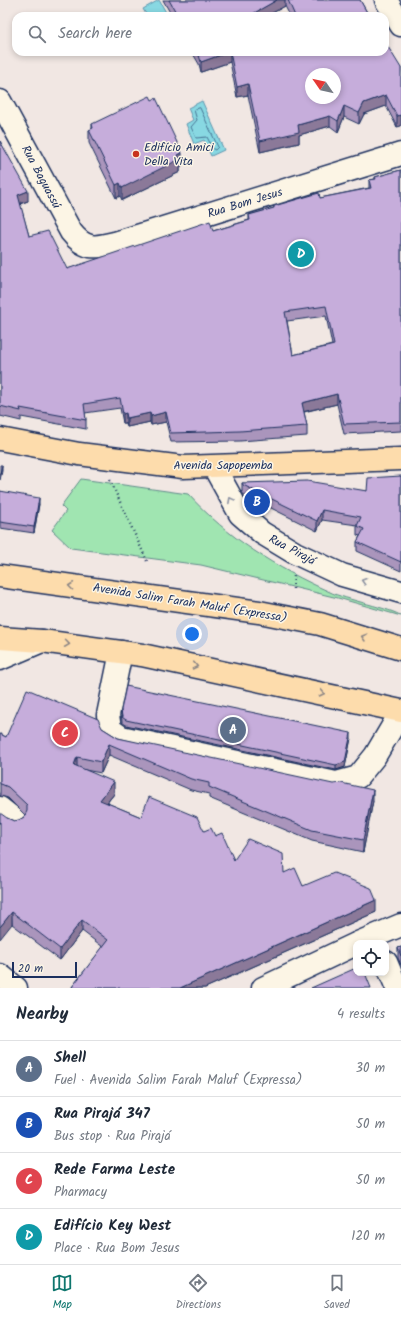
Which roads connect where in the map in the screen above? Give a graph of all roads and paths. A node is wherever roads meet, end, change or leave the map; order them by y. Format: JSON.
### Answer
{"nodes":[{"id":1,"x":386,"y":0,"type":"edge"},
{"id":2,"x":401,"y":25,"type":"edge"},
{"id":3,"x":0,"y":101,"type":"edge"},
{"id":4,"x":401,"y":154,"type":"edge"},
{"id":5,"x":88,"y":246,"type":"joint"},
{"id":6,"x":0,"y":439,"type":"edge"},
{"id":7,"x":401,"y":460,"type":"edge"},
{"id":8,"x":214,"y":467,"type":"junction"},
{"id":9,"x":109,"y":478,"type":"dead end"},
{"id":10,"x":147,"y":561,"type":"dead end"},
{"id":11,"x":0,"y":576,"type":"edge"},
{"id":12,"x":401,"y":592,"type":"edge"},
{"id":13,"x":0,"y":638,"type":"edge"},
{"id":14,"x":42,"y":641,"type":"junction"},
{"id":15,"x":401,"y":649,"type":"edge"},
{"id":16,"x":121,"y":652,"type":"junction"},
{"id":17,"x":0,"y":659,"type":"edge"},
{"id":18,"x":401,"y":712,"type":"edge"},
{"id":19,"x":401,"y":925,"type":"edge"},
{"id":20,"x":369,"y":940,"type":"edge"},
{"id":21,"x":353,"y":947,"type":"edge"},
{"id":22,"x":389,"y":969,"type":"edge"},
{"id":23,"x":0,"y":975,"type":"edge"},
{"id":24,"x":16,"y":988,"type":"edge"},
{"id":25,"x":263,"y":988,"type":"edge"},
{"id":26,"x":397,"y":988,"type":"edge"}],
"edges":[{"from":1,"to":2,"type":"street"},
{"from":3,"to":5,"type":"street","name":"Rua Baguassú"},
{"from":4,"to":5,"type":"street","name":"Rua Bom Jesus"},
{"from":6,"to":8,"type":"main road","name":"Avenida Sapopemba"},
{"from":7,"to":8,"type":"main road","name":"Avenida Sapopemba"},
{"from":12,"to":8,"type":"street","name":"Rua Pirajá","one_way":true},
{"from":9,"to":10,"type":"path"},
{"from":15,"to":11,"type":"main road","name":"Avenida Salim Farah Maluf (Expressa)","one_way":true},
{"from":13,"to":14,"type":"main road"},
{"from":14,"to":16,"type":"main road","one_way":true},
{"from":14,"to":17,"type":"street"},
{"from":16,"to":18,"type":"main road","one_way":true},
{"from":16,"to":18,"type":"street"},
{"from":19,"to":20,"type":"street"},
{"from":21,"to":25,"type":"street"},
{"from":22,"to":26,"type":"street"},
{"from":23,"to":24,"type":"street"}]}
